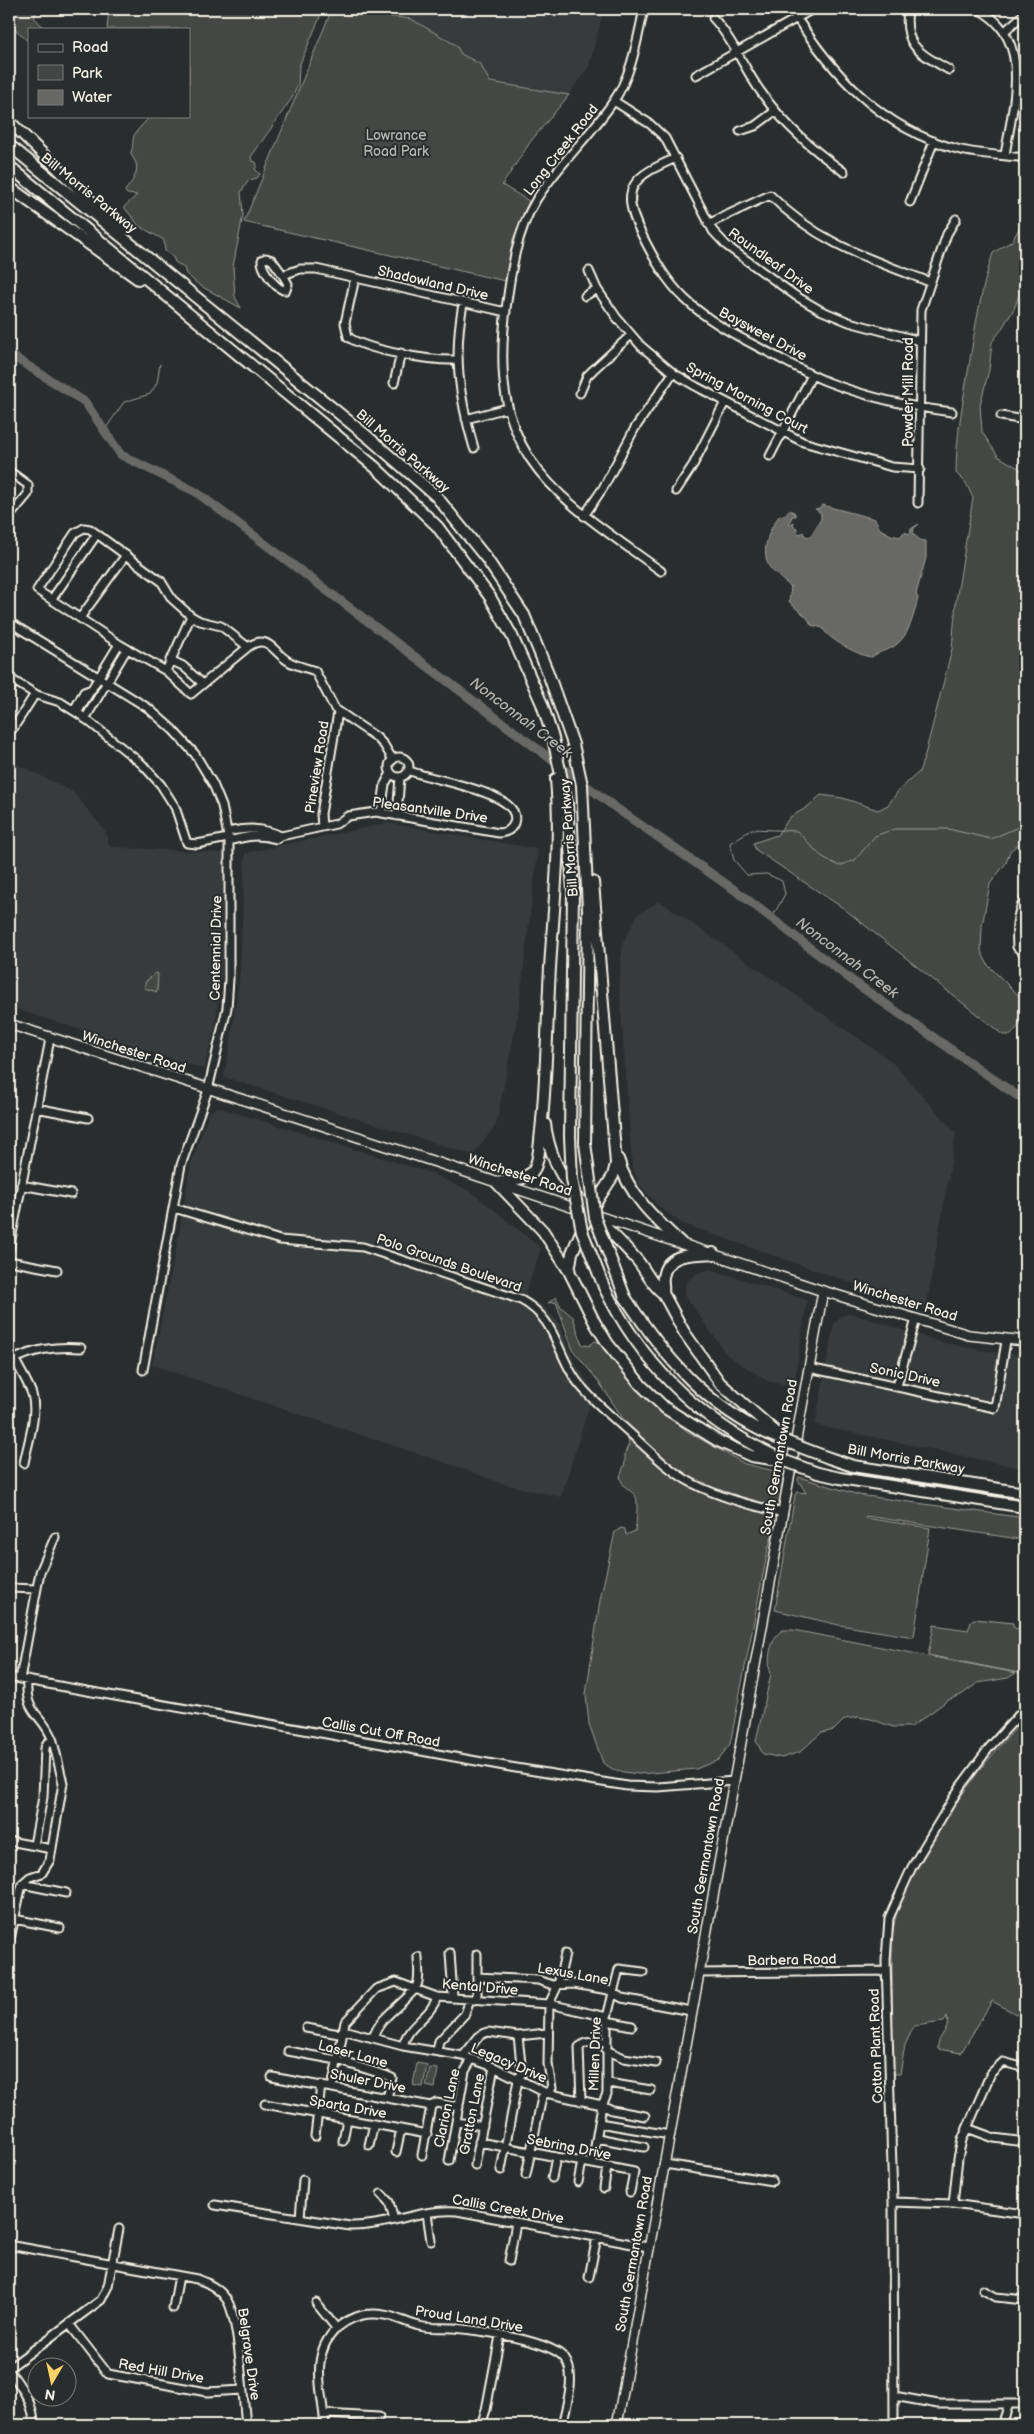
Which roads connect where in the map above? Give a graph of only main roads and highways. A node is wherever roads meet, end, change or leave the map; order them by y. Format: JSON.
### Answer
{"nodes":[{"id":1,"x":9,"y":121,"type":"edge"},
{"id":2,"x":9,"y":145,"type":"edge"},
{"id":3,"x":9,"y":166,"type":"edge"},
{"id":4,"x":9,"y":187,"type":"edge"},
{"id":5,"x":156,"y":264,"type":"junction"},
{"id":6,"x":174,"y":303,"type":"junction"},
{"id":7,"x":553,"y":738,"type":"junction"},
{"id":8,"x":585,"y":824,"type":"junction"},
{"id":9,"x":9,"y":1024,"type":"edge"},
{"id":10,"x":543,"y":1111,"type":"junction"},
{"id":11,"x":614,"y":1144,"type":"junction"},
{"id":12,"x":497,"y":1183,"type":"junction"},
{"id":13,"x":589,"y":1213,"type":"junction"},
{"id":14,"x":681,"y":1243,"type":"junction"},
{"id":15,"x":713,"y":1253,"type":"junction"},
{"id":16,"x":569,"y":1271,"type":"junction"},
{"id":17,"x":823,"y":1291,"type":"junction"},
{"id":18,"x":663,"y":1293,"type":"junction"},
{"id":19,"x":1025,"y":1341,"type":"edge"},
{"id":20,"x":787,"y":1442,"type":"junction"},
{"id":21,"x":785,"y":1461,"type":"junction"},
{"id":22,"x":1025,"y":1493,"type":"edge"},
{"id":23,"x":1025,"y":1507,"type":"edge"},
{"id":24,"x":617,"y":2425,"type":"edge"}],
"edges":[{"from":1,"to":5,"type":"highway"},
{"from":2,"to":5,"type":"highway","name":"Bill Morris Parkway"},
{"from":3,"to":6,"type":"highway","name":"Bill Morris Parkway"},
{"from":4,"to":6,"type":"highway"},
{"from":5,"to":8,"type":"highway","name":"Bill Morris Parkway"},
{"from":6,"to":7,"type":"highway","name":"Bill Morris Parkway"},
{"from":7,"to":10,"type":"highway"},
{"from":7,"to":21,"type":"highway","name":"Bill Morris Parkway","bridge":true},
{"from":8,"to":11,"type":"highway"},
{"from":8,"to":20,"type":"highway","name":"Bill Morris Parkway","bridge":true},
{"from":9,"to":12,"type":"main road","name":"Winchester Road"},
{"from":10,"to":12,"type":"highway"},
{"from":10,"to":13,"type":"highway"},
{"from":11,"to":13,"type":"highway"},
{"from":11,"to":14,"type":"highway"},
{"from":12,"to":13,"type":"main road","name":"Winchester Road"},
{"from":12,"to":16,"type":"highway"},
{"from":13,"to":14,"type":"main road","name":"Winchester Road"},
{"from":13,"to":16,"type":"highway"},
{"from":13,"to":18,"type":"highway"},
{"from":14,"to":15,"type":"main road","name":"Winchester Road"},
{"from":15,"to":17,"type":"main road","name":"Winchester Road"},
{"from":15,"to":18,"type":"highway"},
{"from":16,"to":21,"type":"highway"},
{"from":17,"to":19,"type":"main road","name":"Winchester Road"},
{"from":17,"to":24,"type":"main road","name":"South Germantown Road"},
{"from":18,"to":20,"type":"highway"},
{"from":20,"to":22,"type":"highway","name":"Bill Morris Parkway","bridge":true},
{"from":21,"to":23,"type":"highway","name":"Bill Morris Parkway","bridge":true}]}
